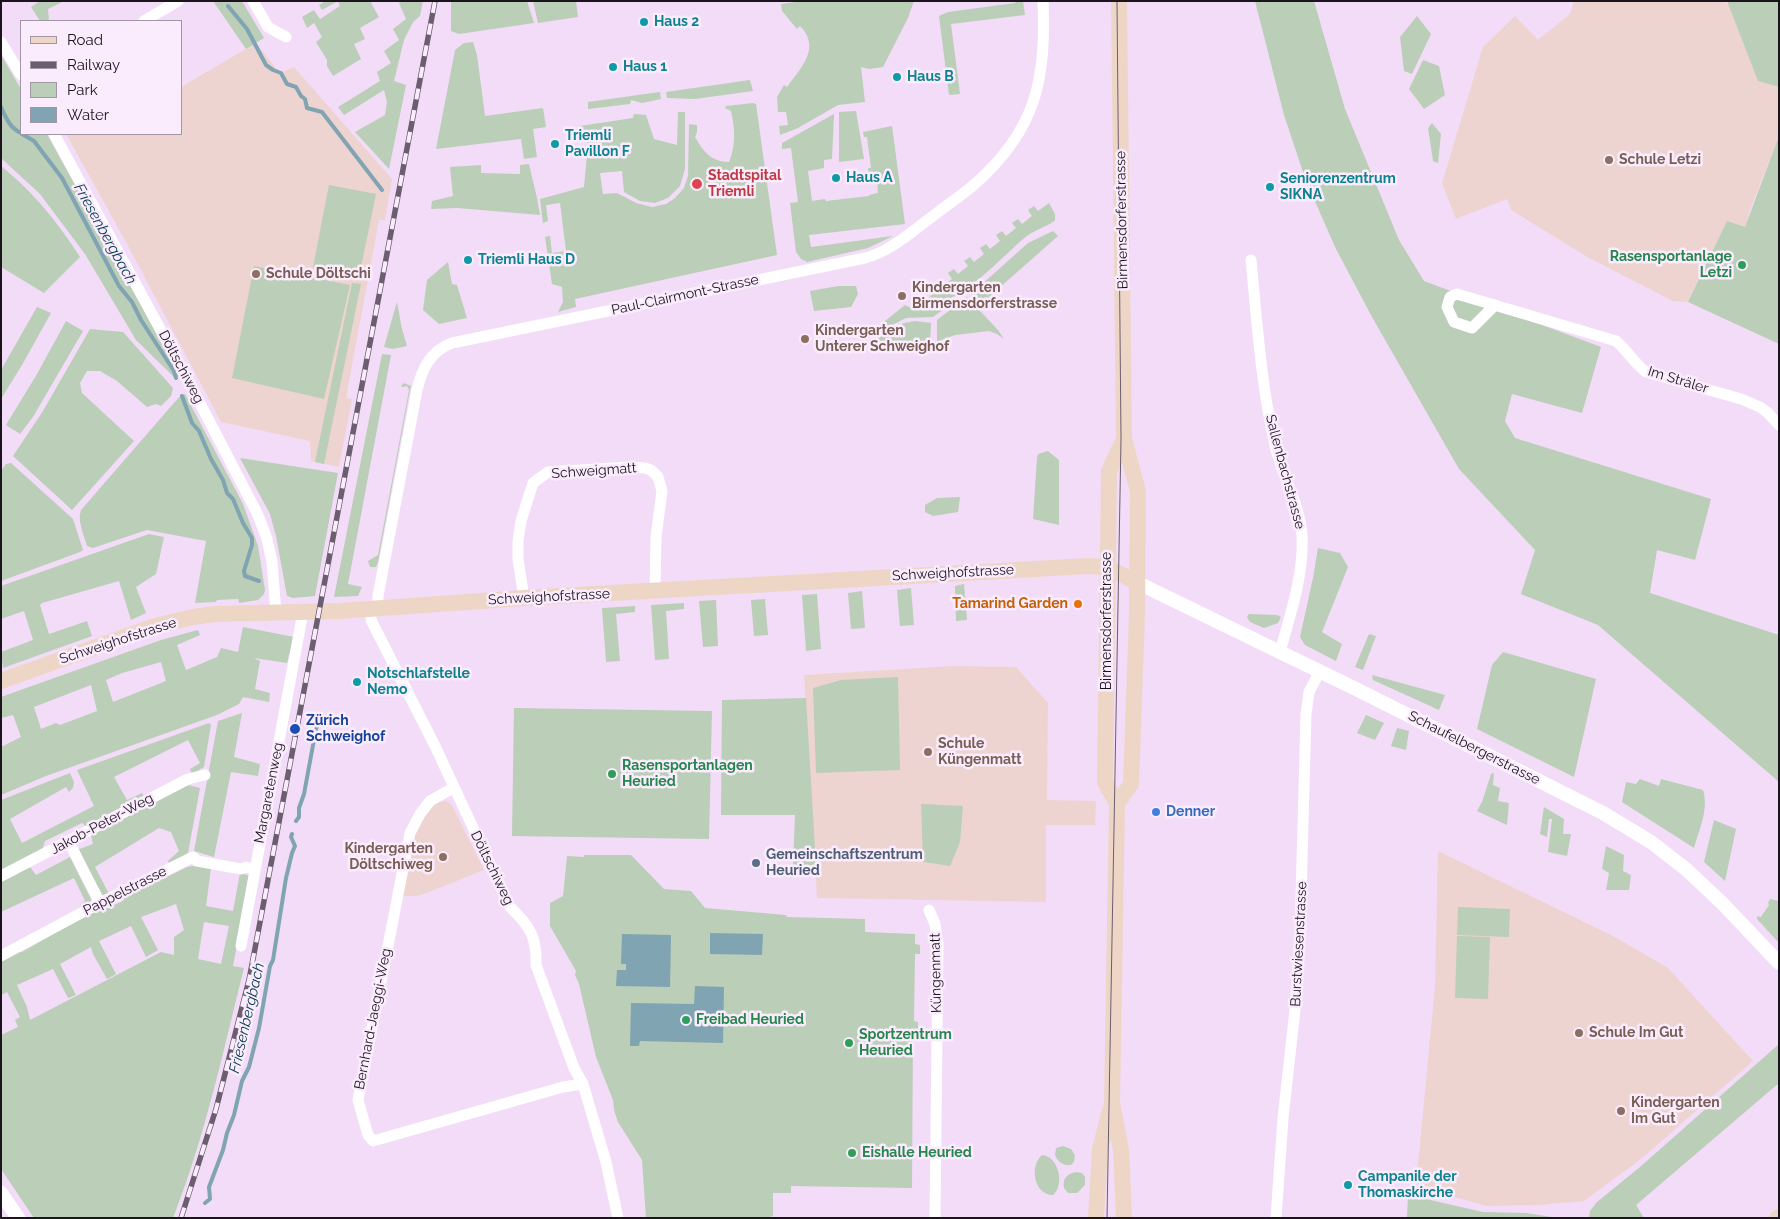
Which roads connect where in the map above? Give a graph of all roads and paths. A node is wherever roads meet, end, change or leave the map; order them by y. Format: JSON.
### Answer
{"nodes":[{"id":1,"x":178,"y":1,"type":"edge"},
{"id":2,"x":253,"y":1,"type":"edge"},
{"id":3,"x":1043,"y":1,"type":"edge"},
{"id":4,"x":1119,"y":1,"type":"edge"},
{"id":5,"x":146,"y":20,"type":"edge"},
{"id":6,"x":286,"y":37,"type":"dead end"},
{"id":7,"x":1,"y":42,"type":"edge"},
{"id":8,"x":20,"y":74,"type":"edge"},
{"id":9,"x":55,"y":135,"type":"edge"},
{"id":10,"x":1251,"y":260,"type":"dead end"},
{"id":11,"x":1495,"y":305,"type":"dead end"},
{"id":12,"x":1779,"y":425,"type":"edge"},
{"id":13,"x":1124,"y":439,"type":"junction"},
{"id":14,"x":1107,"y":567,"type":"junction"},
{"id":15,"x":1136,"y":582,"type":"junction"},
{"id":16,"x":655,"y":590,"type":"junction"},
{"id":17,"x":524,"y":598,"type":"junction"},
{"id":18,"x":374,"y":609,"type":"junction"},
{"id":19,"x":303,"y":612,"type":"junction"},
{"id":20,"x":276,"y":613,"type":"junction"},
{"id":21,"x":1280,"y":652,"type":"junction"},
{"id":22,"x":1320,"y":671,"type":"junction"},
{"id":23,"x":1,"y":681,"type":"edge"},
{"id":24,"x":205,"y":775,"type":"dead end"},
{"id":25,"x":453,"y":788,"type":"junction"},
{"id":26,"x":1117,"y":804,"type":"junction"},
{"id":27,"x":69,"y":842,"type":"junction"},
{"id":28,"x":255,"y":869,"type":"junction"},
{"id":29,"x":1,"y":876,"type":"edge"},
{"id":30,"x":100,"y":903,"type":"junction"},
{"id":31,"x":929,"y":910,"type":"dead end"},
{"id":32,"x":240,"y":946,"type":"dead end"},
{"id":33,"x":1,"y":956,"type":"edge"},
{"id":34,"x":1779,"y":963,"type":"edge"},
{"id":35,"x":583,"y":1084,"type":"junction"},
{"id":36,"x":1112,"y":1103,"type":"junction"},
{"id":37,"x":1,"y":1193,"type":"edge"},
{"id":38,"x":18,"y":1218,"type":"edge"},
{"id":39,"x":618,"y":1218,"type":"edge"},
{"id":40,"x":935,"y":1218,"type":"edge"},
{"id":41,"x":1096,"y":1218,"type":"edge"},
{"id":42,"x":1124,"y":1218,"type":"edge"},
{"id":43,"x":1276,"y":1218,"type":"edge"}],
"edges":[{"from":1,"to":5,"type":"street"},
{"from":2,"to":6,"type":"street"},
{"from":3,"to":18,"type":"street","name":"Paul-Clairmont-Strasse"},
{"from":4,"to":13,"type":"main road","name":"Birmensdorferstrasse"},
{"from":7,"to":8,"type":"street"},
{"from":9,"to":20,"type":"street","name":"Döltschiweg"},
{"from":10,"to":21,"type":"street","name":"Sallenbachstrasse"},
{"from":11,"to":12,"type":"street","name":"Im Sträler"},
{"from":13,"to":14,"type":"main road","name":"Birmensdorferstrasse"},
{"from":13,"to":15,"type":"main road","name":"Birmensdorferstrasse"},
{"from":14,"to":15,"type":"main road"},
{"from":14,"to":16,"type":"main road","name":"Schweighofstrasse"},
{"from":14,"to":26,"type":"main road","name":"Birmensdorferstrasse"},
{"from":15,"to":21,"type":"street","name":"Schaufelbergerstrasse"},
{"from":15,"to":26,"type":"main road","name":"Birmensdorferstrasse"},
{"from":16,"to":17,"type":"main road","name":"Schweighofstrasse"},
{"from":16,"to":17,"type":"street","name":"Schweigmatt"},
{"from":17,"to":18,"type":"main road","name":"Schweighofstrasse"},
{"from":18,"to":19,"type":"main road","name":"Schweighofstrasse"},
{"from":18,"to":25,"type":"street","name":"Döltschiweg"},
{"from":19,"to":20,"type":"main road","name":"Schweighofstrasse"},
{"from":19,"to":28,"type":"street","name":"Margaretenweg"},
{"from":20,"to":23,"type":"main road","name":"Schweighofstrasse"},
{"from":21,"to":22,"type":"street","name":"Schaufelbergerstrasse"},
{"from":22,"to":34,"type":"street","name":"Schaufelbergerstrasse"},
{"from":22,"to":43,"type":"street","name":"Burstwiesenstrasse"},
{"from":24,"to":27,"type":"street","name":"Jakob-Peter-Weg"},
{"from":25,"to":35,"type":"street","name":"Döltschiweg"},
{"from":25,"to":35,"type":"street","name":"Bernhard-Jaeggi-Weg"},
{"from":26,"to":36,"type":"main road","name":"Birmensdorferstrasse"},
{"from":27,"to":29,"type":"street","name":"Jakob-Peter-Weg"},
{"from":27,"to":30,"type":"street"},
{"from":28,"to":30,"type":"street","name":"Pappelstrasse"},
{"from":28,"to":32,"type":"street","name":"Margaretenweg"},
{"from":30,"to":33,"type":"street","name":"Pappelstrasse"},
{"from":31,"to":40,"type":"street","name":"Küngenmatt"},
{"from":35,"to":39,"type":"street","name":"Döltschiweg"},
{"from":36,"to":41,"type":"main road","name":"Birmensdorferstrasse"},
{"from":36,"to":42,"type":"main road","name":"Birmensdorferstrasse"},
{"from":37,"to":38,"type":"street"}]}
